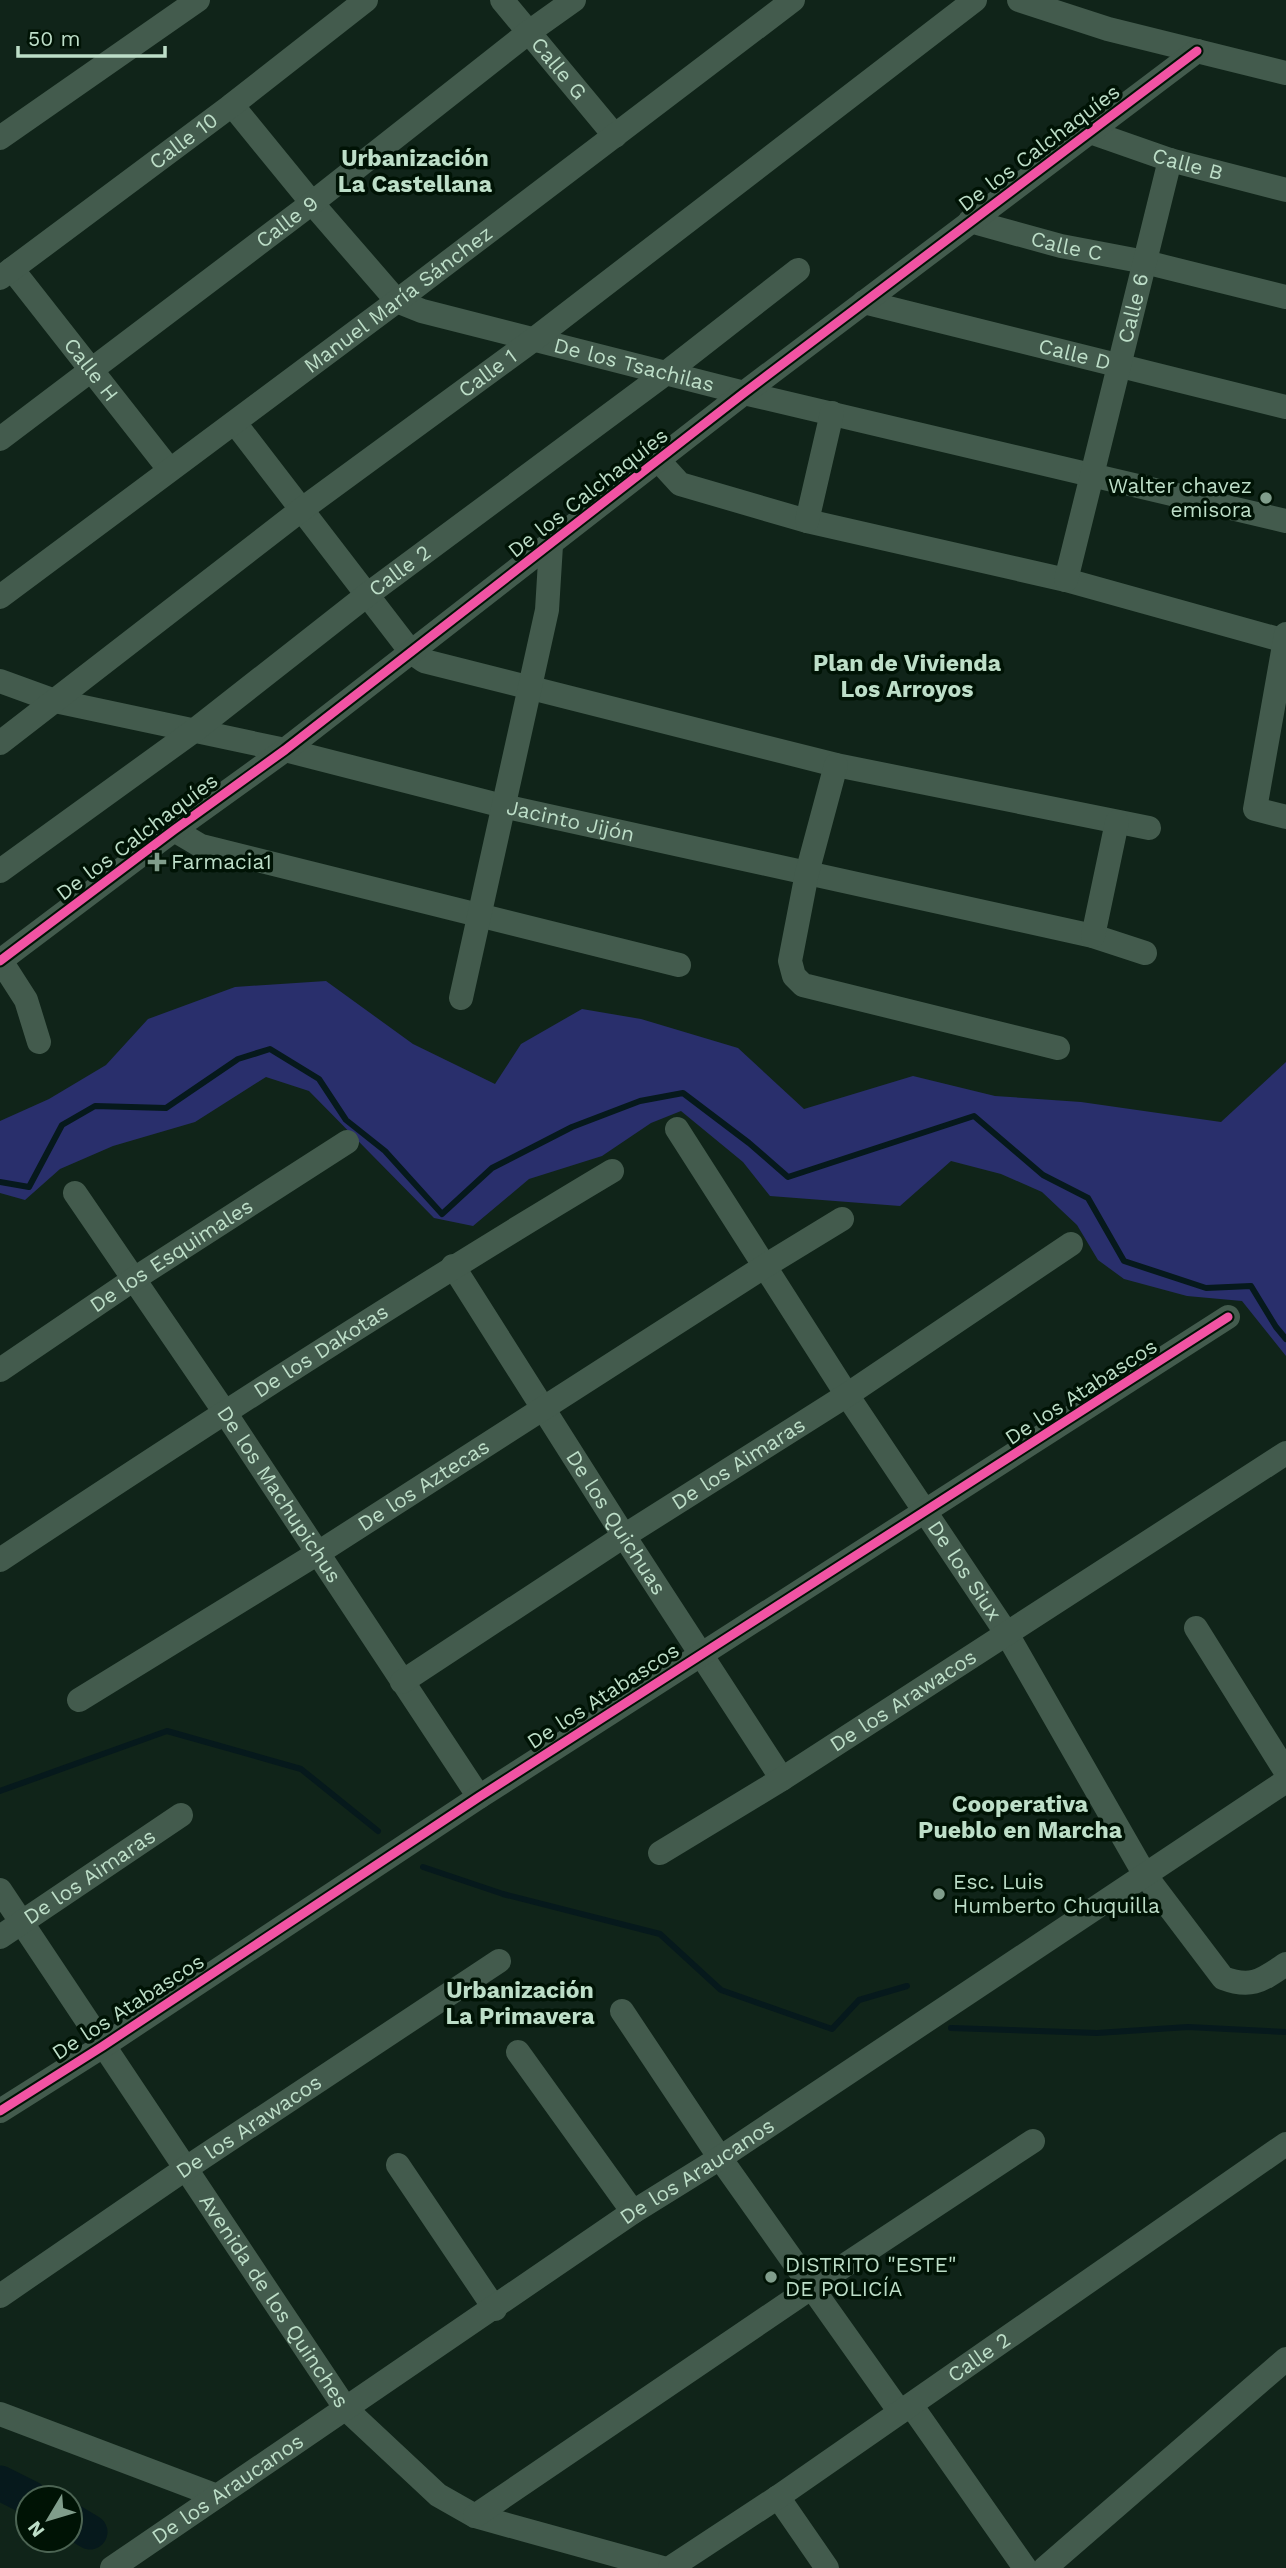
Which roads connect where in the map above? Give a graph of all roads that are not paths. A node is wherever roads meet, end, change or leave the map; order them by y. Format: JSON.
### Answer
{"nodes":[{"id":1,"x":198,"y":0,"type":"edge"},
{"id":2,"x":366,"y":0,"type":"edge"},
{"id":3,"x":502,"y":0,"type":"edge"},
{"id":4,"x":573,"y":0,"type":"edge"},
{"id":5,"x":793,"y":0,"type":"edge"},
{"id":6,"x":975,"y":0,"type":"edge"},
{"id":7,"x":1019,"y":0,"type":"edge"},
{"id":8,"x":529,"y":32,"type":"junction"},
{"id":9,"x":1197,"y":51,"type":"junction"},
{"id":10,"x":1286,"y":73,"type":"edge"},
{"id":11,"x":232,"y":104,"type":"junction"},
{"id":12,"x":1090,"y":132,"type":"junction"},
{"id":13,"x":615,"y":136,"type":"junction"},
{"id":14,"x":0,"y":138,"type":"edge"},
{"id":15,"x":1170,"y":160,"type":"junction"},
{"id":16,"x":1286,"y":190,"type":"edge"},
{"id":17,"x":312,"y":203,"type":"junction"},
{"id":18,"x":970,"y":221,"type":"junction"},
{"id":19,"x":1145,"y":262,"type":"junction"},
{"id":20,"x":798,"y":270,"type":"dead end"},
{"id":21,"x":6,"y":274,"type":"edge"},
{"id":22,"x":1286,"y":297,"type":"edge"},
{"id":23,"x":397,"y":301,"type":"junction"},
{"id":24,"x":864,"y":302,"type":"junction"},
{"id":25,"x":533,"y":340,"type":"junction"},
{"id":26,"x":1119,"y":367,"type":"junction"},
{"id":27,"x":92,"y":370,"type":"junction"},
{"id":28,"x":666,"y":373,"type":"junction"},
{"id":29,"x":744,"y":393,"type":"junction"},
{"id":30,"x":1286,"y":407,"type":"edge"},
{"id":31,"x":832,"y":413,"type":"junction"},
{"id":32,"x":234,"y":423,"type":"junction"},
{"id":33,"x":0,"y":439,"type":"edge"},
{"id":34,"x":659,"y":461,"type":"junction"},
{"id":35,"x":170,"y":469,"type":"junction"},
{"id":36,"x":1091,"y":476,"type":"junction"},
{"id":37,"x":301,"y":510,"type":"junction"},
{"id":38,"x":807,"y":521,"type":"junction"},
{"id":39,"x":1286,"y":521,"type":"edge"},
{"id":40,"x":551,"y":545,"type":"junction"},
{"id":41,"x":1066,"y":580,"type":"junction"},
{"id":42,"x":367,"y":595,"type":"junction"},
{"id":43,"x":0,"y":597,"type":"edge"},
{"id":44,"x":1285,"y":638,"type":"edge"},
{"id":45,"x":411,"y":652,"type":"junction"},
{"id":46,"x":0,"y":681,"type":"edge"},
{"id":47,"x":530,"y":687,"type":"junction"},
{"id":48,"x":55,"y":701,"type":"junction"},
{"id":49,"x":195,"y":730,"type":"junction"},
{"id":50,"x":0,"y":743,"type":"edge"},
{"id":51,"x":285,"y":750,"type":"junction"},
{"id":52,"x":836,"y":765,"type":"junction"},
{"id":53,"x":503,"y":806,"type":"junction"},
{"id":54,"x":1286,"y":817,"type":"edge"},
{"id":55,"x":1117,"y":822,"type":"junction"},
{"id":56,"x":1149,"y":828,"type":"dead end"},
{"id":57,"x":174,"y":830,"type":"junction"},
{"id":58,"x":0,"y":871,"type":"edge"},
{"id":59,"x":807,"y":873,"type":"junction"},
{"id":60,"x":479,"y":914,"type":"junction"},
{"id":61,"x":1093,"y":936,"type":"junction"},
{"id":62,"x":1145,"y":953,"type":"dead end"},
{"id":63,"x":1,"y":961,"type":"edge"},
{"id":64,"x":679,"y":965,"type":"dead end"},
{"id":65,"x":461,"y":998,"type":"dead end"},
{"id":66,"x":39,"y":1042,"type":"dead end"},
{"id":67,"x":1058,"y":1048,"type":"dead end"},
{"id":68,"x":677,"y":1129,"type":"dead end"},
{"id":69,"x":346,"y":1143,"type":"dead end"},
{"id":70,"x":612,"y":1171,"type":"dead end"},
{"id":71,"x":75,"y":1194,"type":"dead end"},
{"id":72,"x":842,"y":1219,"type":"dead end"},
{"id":73,"x":1072,"y":1244,"type":"dead end"},
{"id":74,"x":453,"y":1266,"type":"junction"},
{"id":75,"x":765,"y":1266,"type":"junction"},
{"id":76,"x":134,"y":1279,"type":"junction"},
{"id":77,"x":1228,"y":1317,"type":"dead end"},
{"id":78,"x":0,"y":1370,"type":"edge"},
{"id":79,"x":846,"y":1395,"type":"junction"},
{"id":80,"x":543,"y":1408,"type":"junction"},
{"id":81,"x":224,"y":1411,"type":"junction"},
{"id":82,"x":1286,"y":1453,"type":"edge"},
{"id":83,"x":925,"y":1513,"type":"junction"},
{"id":84,"x":624,"y":1536,"type":"junction"},
{"id":85,"x":318,"y":1553,"type":"junction"},
{"id":86,"x":0,"y":1560,"type":"edge"},
{"id":87,"x":1196,"y":1628,"type":"dead end"},
{"id":88,"x":1007,"y":1634,"type":"junction"},
{"id":89,"x":700,"y":1654,"type":"junction"},
{"id":90,"x":402,"y":1682,"type":"junction"},
{"id":91,"x":79,"y":1700,"type":"dead end"},
{"id":92,"x":1286,"y":1772,"type":"edge"},
{"id":93,"x":782,"y":1779,"type":"junction"},
{"id":94,"x":1286,"y":1782,"type":"edge"},
{"id":95,"x":479,"y":1797,"type":"junction"},
{"id":96,"x":181,"y":1815,"type":"dead end"},
{"id":97,"x":660,"y":1853,"type":"dead end"},
{"id":98,"x":1145,"y":1875,"type":"junction"},
{"id":99,"x":0,"y":1891,"type":"edge"},
{"id":100,"x":23,"y":1923,"type":"junction"},
{"id":101,"x":0,"y":1937,"type":"edge"},
{"id":102,"x":499,"y":1961,"type":"dead end"},
{"id":103,"x":1286,"y":1964,"type":"edge"},
{"id":104,"x":622,"y":2011,"type":"dead end"},
{"id":105,"x":103,"y":2046,"type":"junction"},
{"id":106,"x":518,"y":2052,"type":"dead end"},
{"id":107,"x":0,"y":2111,"type":"edge"},
{"id":108,"x":1033,"y":2141,"type":"dead end"},
{"id":109,"x":1286,"y":2144,"type":"edge"},
{"id":110,"x":720,"y":2158,"type":"junction"},
{"id":111,"x":398,"y":2165,"type":"dead end"},
{"id":112,"x":185,"y":2169,"type":"junction"},
{"id":113,"x":633,"y":2212,"type":"junction"},
{"id":114,"x":812,"y":2287,"type":"junction"},
{"id":115,"x":0,"y":2296,"type":"edge"},
{"id":116,"x":495,"y":2309,"type":"junction"},
{"id":117,"x":1286,"y":2359,"type":"edge"},
{"id":118,"x":346,"y":2409,"type":"junction"},
{"id":119,"x":906,"y":2409,"type":"junction"},
{"id":120,"x":0,"y":2414,"type":"edge"},
{"id":121,"x":216,"y":2496,"type":"junction"},
{"id":122,"x":778,"y":2497,"type":"junction"},
{"id":123,"x":475,"y":2516,"type":"junction"},
{"id":124,"x":112,"y":2568,"type":"edge"},
{"id":125,"x":663,"y":2568,"type":"edge"},
{"id":126,"x":670,"y":2568,"type":"edge"},
{"id":127,"x":827,"y":2568,"type":"edge"},
{"id":128,"x":1025,"y":2568,"type":"edge"},
{"id":129,"x":1045,"y":2568,"type":"edge"}],
"edges":[{"from":1,"to":14,"type":"street"},
{"from":2,"to":11,"type":"street","name":"Calle 10"},
{"from":3,"to":8,"type":"street","name":"Calle G"},
{"from":4,"to":8,"type":"street","name":"Calle 9"},
{"from":5,"to":13,"type":"street","name":"Manuel María Sánchez"},
{"from":6,"to":25,"type":"street","name":"Calle 1"},
{"from":7,"to":9,"type":"street"},
{"from":8,"to":13,"type":"street","name":"Calle G"},
{"from":8,"to":17,"type":"street","name":"Calle 9"},
{"from":9,"to":10,"type":"street"},
{"from":9,"to":12,"type":"street","name":"De los Calchaquíes"},
{"from":11,"to":17,"type":"street","name":"De los Tsachilas"},
{"from":11,"to":21,"type":"street","name":"Calle 10"},
{"from":12,"to":15,"type":"street","name":"Calle B"},
{"from":12,"to":18,"type":"street","name":"De los Calchaquíes"},
{"from":13,"to":23,"type":"street","name":"Manuel María Sánchez"},
{"from":15,"to":16,"type":"street","name":"Calle B"},
{"from":15,"to":19,"type":"street","name":"Calle 6"},
{"from":17,"to":23,"type":"street","name":"De los Tsachilas"},
{"from":17,"to":27,"type":"street","name":"Calle 9"},
{"from":18,"to":19,"type":"street","name":"Calle C"},
{"from":18,"to":24,"type":"street","name":"De los Calchaquíes"},
{"from":19,"to":22,"type":"street","name":"Calle C"},
{"from":19,"to":26,"type":"street","name":"Calle 6"},
{"from":20,"to":28,"type":"street","name":"Calle 2"},
{"from":21,"to":27,"type":"street","name":"Calle H"},
{"from":23,"to":25,"type":"street","name":"De los Tsachilas"},
{"from":23,"to":32,"type":"street","name":"Manuel María Sánchez"},
{"from":24,"to":26,"type":"street","name":"Calle D"},
{"from":24,"to":29,"type":"street","name":"De los Calchaquíes"},
{"from":25,"to":28,"type":"street","name":"De los Tsachilas"},
{"from":25,"to":37,"type":"street","name":"Calle 1"},
{"from":26,"to":30,"type":"street","name":"Calle D"},
{"from":26,"to":36,"type":"street","name":"Calle 6"},
{"from":27,"to":33,"type":"street","name":"Calle 9"},
{"from":27,"to":35,"type":"street","name":"Calle H"},
{"from":28,"to":29,"type":"street","name":"De los Tsachilas"},
{"from":28,"to":42,"type":"street","name":"Calle 2"},
{"from":29,"to":31,"type":"street","name":"De los Tsachilas"},
{"from":29,"to":34,"type":"street","name":"De los Calchaquíes"},
{"from":31,"to":36,"type":"street","name":"De los Tsachilas"},
{"from":31,"to":38,"type":"street"},
{"from":32,"to":35,"type":"street","name":"Manuel María Sánchez"},
{"from":32,"to":37,"type":"street"},
{"from":34,"to":38,"type":"street"},
{"from":34,"to":40,"type":"street","name":"De los Calchaquíes"},
{"from":35,"to":43,"type":"street","name":"Manuel María Sánchez"},
{"from":36,"to":39,"type":"street","name":"De los Tsachilas"},
{"from":36,"to":41,"type":"street","name":"Calle 6"},
{"from":37,"to":42,"type":"street"},
{"from":37,"to":48,"type":"street","name":"Calle 1"},
{"from":38,"to":41,"type":"street"},
{"from":40,"to":45,"type":"street","name":"De los Calchaquíes"},
{"from":40,"to":47,"type":"street"},
{"from":41,"to":44,"type":"street"},
{"from":42,"to":45,"type":"street"},
{"from":42,"to":49,"type":"street","name":"Calle 2"},
{"from":44,"to":54,"type":"street"},
{"from":45,"to":47,"type":"street"},
{"from":45,"to":51,"type":"street","name":"De los Calchaquíes"},
{"from":46,"to":48,"type":"street","name":"Jacinto Jijón"},
{"from":47,"to":52,"type":"street"},
{"from":47,"to":53,"type":"street"},
{"from":48,"to":49,"type":"street","name":"Jacinto Jijón"},
{"from":48,"to":50,"type":"street","name":"Calle 1"},
{"from":49,"to":51,"type":"street","name":"Jacinto Jijón"},
{"from":49,"to":58,"type":"street","name":"Calle 2"},
{"from":51,"to":53,"type":"street","name":"Jacinto Jijón"},
{"from":51,"to":57,"type":"street","name":"De los Calchaquíes"},
{"from":52,"to":55,"type":"street"},
{"from":52,"to":59,"type":"street"},
{"from":53,"to":59,"type":"street","name":"Jacinto Jijón"},
{"from":53,"to":60,"type":"street"},
{"from":55,"to":56,"type":"street"},
{"from":55,"to":61,"type":"street"},
{"from":57,"to":60,"type":"street"},
{"from":57,"to":63,"type":"street","name":"De los Calchaquíes"},
{"from":59,"to":61,"type":"street","name":"Jacinto Jijón"},
{"from":59,"to":67,"type":"street"},
{"from":60,"to":64,"type":"street"},
{"from":60,"to":65,"type":"street"},
{"from":61,"to":62,"type":"street","name":"Jacinto Jijón"},
{"from":63,"to":66,"type":"street"},
{"from":68,"to":75,"type":"street","name":"De los Siux"},
{"from":69,"to":76,"type":"street","name":"De los Esquimales"},
{"from":70,"to":74,"type":"street","name":"De los Dakotas"},
{"from":71,"to":76,"type":"street","name":"De los Machupichus"},
{"from":72,"to":75,"type":"street","name":"De los Aztecas"},
{"from":73,"to":79,"type":"street","name":"De los Aimaras"},
{"from":74,"to":80,"type":"street","name":"De los Quichuas"},
{"from":74,"to":81,"type":"street","name":"De los Dakotas"},
{"from":75,"to":79,"type":"street","name":"De los Siux"},
{"from":75,"to":80,"type":"street","name":"De los Aztecas"},
{"from":76,"to":78,"type":"street","name":"De los Esquimales"},
{"from":76,"to":81,"type":"street","name":"De los Machupichus"},
{"from":77,"to":83,"type":"street","name":"De los Atabascos"},
{"from":79,"to":83,"type":"street","name":"De los Siux"},
{"from":79,"to":84,"type":"street","name":"De los Aimaras"},
{"from":80,"to":84,"type":"street","name":"De los Quichuas"},
{"from":80,"to":85,"type":"street","name":"De los Aztecas"},
{"from":81,"to":85,"type":"street","name":"De los Machupichus"},
{"from":81,"to":86,"type":"street","name":"De los Dakotas"},
{"from":82,"to":88,"type":"street","name":"De los Arawacos"},
{"from":83,"to":88,"type":"street","name":"De los Siux"},
{"from":83,"to":89,"type":"street","name":"De los Atabascos"},
{"from":84,"to":89,"type":"street","name":"De los Quichuas"},
{"from":84,"to":90,"type":"street","name":"De los Aimaras"},
{"from":85,"to":90,"type":"street","name":"De los Machupichus"},
{"from":85,"to":91,"type":"street","name":"De los Aztecas"},
{"from":87,"to":92,"type":"street"},
{"from":88,"to":93,"type":"street","name":"De los Arawacos"},
{"from":88,"to":98,"type":"street","name":"De los Siux"},
{"from":89,"to":93,"type":"street","name":"De los Quichuas"},
{"from":89,"to":95,"type":"street","name":"De los Atabascos"},
{"from":90,"to":95,"type":"street","name":"De los Machupichus"},
{"from":93,"to":97,"type":"street","name":"De los Arawacos"},
{"from":94,"to":98,"type":"street","name":"De los Araucanos"},
{"from":95,"to":105,"type":"street","name":"De los Atabascos"},
{"from":96,"to":100,"type":"street","name":"De los Aimaras"},
{"from":98,"to":103,"type":"street","name":"De los Siux"},
{"from":98,"to":110,"type":"street","name":"De los Araucanos"},
{"from":99,"to":100,"type":"street","name":"Avenida de los Quinches"},
{"from":100,"to":101,"type":"street","name":"De los Aimaras"},
{"from":100,"to":105,"type":"street","name":"Avenida de los Quinches"},
{"from":102,"to":112,"type":"street","name":"De los Arawacos"},
{"from":104,"to":110,"type":"street"},
{"from":105,"to":107,"type":"street","name":"De los Atabascos"},
{"from":105,"to":112,"type":"street","name":"Avenida de los Quinches"},
{"from":106,"to":113,"type":"street"},
{"from":108,"to":114,"type":"street"},
{"from":109,"to":119,"type":"street","name":"Calle 2"},
{"from":110,"to":113,"type":"street","name":"De los Araucanos"},
{"from":110,"to":114,"type":"street"},
{"from":111,"to":116,"type":"street"},
{"from":112,"to":115,"type":"street","name":"De los Arawacos"},
{"from":112,"to":118,"type":"street","name":"Avenida de los Quinches"},
{"from":113,"to":116,"type":"street","name":"De los Araucanos"},
{"from":114,"to":119,"type":"street"},
{"from":114,"to":123,"type":"street"},
{"from":116,"to":118,"type":"street","name":"De los Araucanos"},
{"from":117,"to":129,"type":"street"},
{"from":118,"to":121,"type":"street","name":"De los Araucanos"},
{"from":118,"to":123,"type":"street","name":"Avenida de los Quinches"},
{"from":119,"to":122,"type":"street","name":"Calle 2"},
{"from":119,"to":128,"type":"street"},
{"from":120,"to":121,"type":"street"},
{"from":121,"to":124,"type":"street","name":"De los Araucanos"},
{"from":122,"to":126,"type":"street","name":"Calle 2"},
{"from":122,"to":127,"type":"street"},
{"from":123,"to":125,"type":"street","name":"Avenida de los Quinches"}]}
